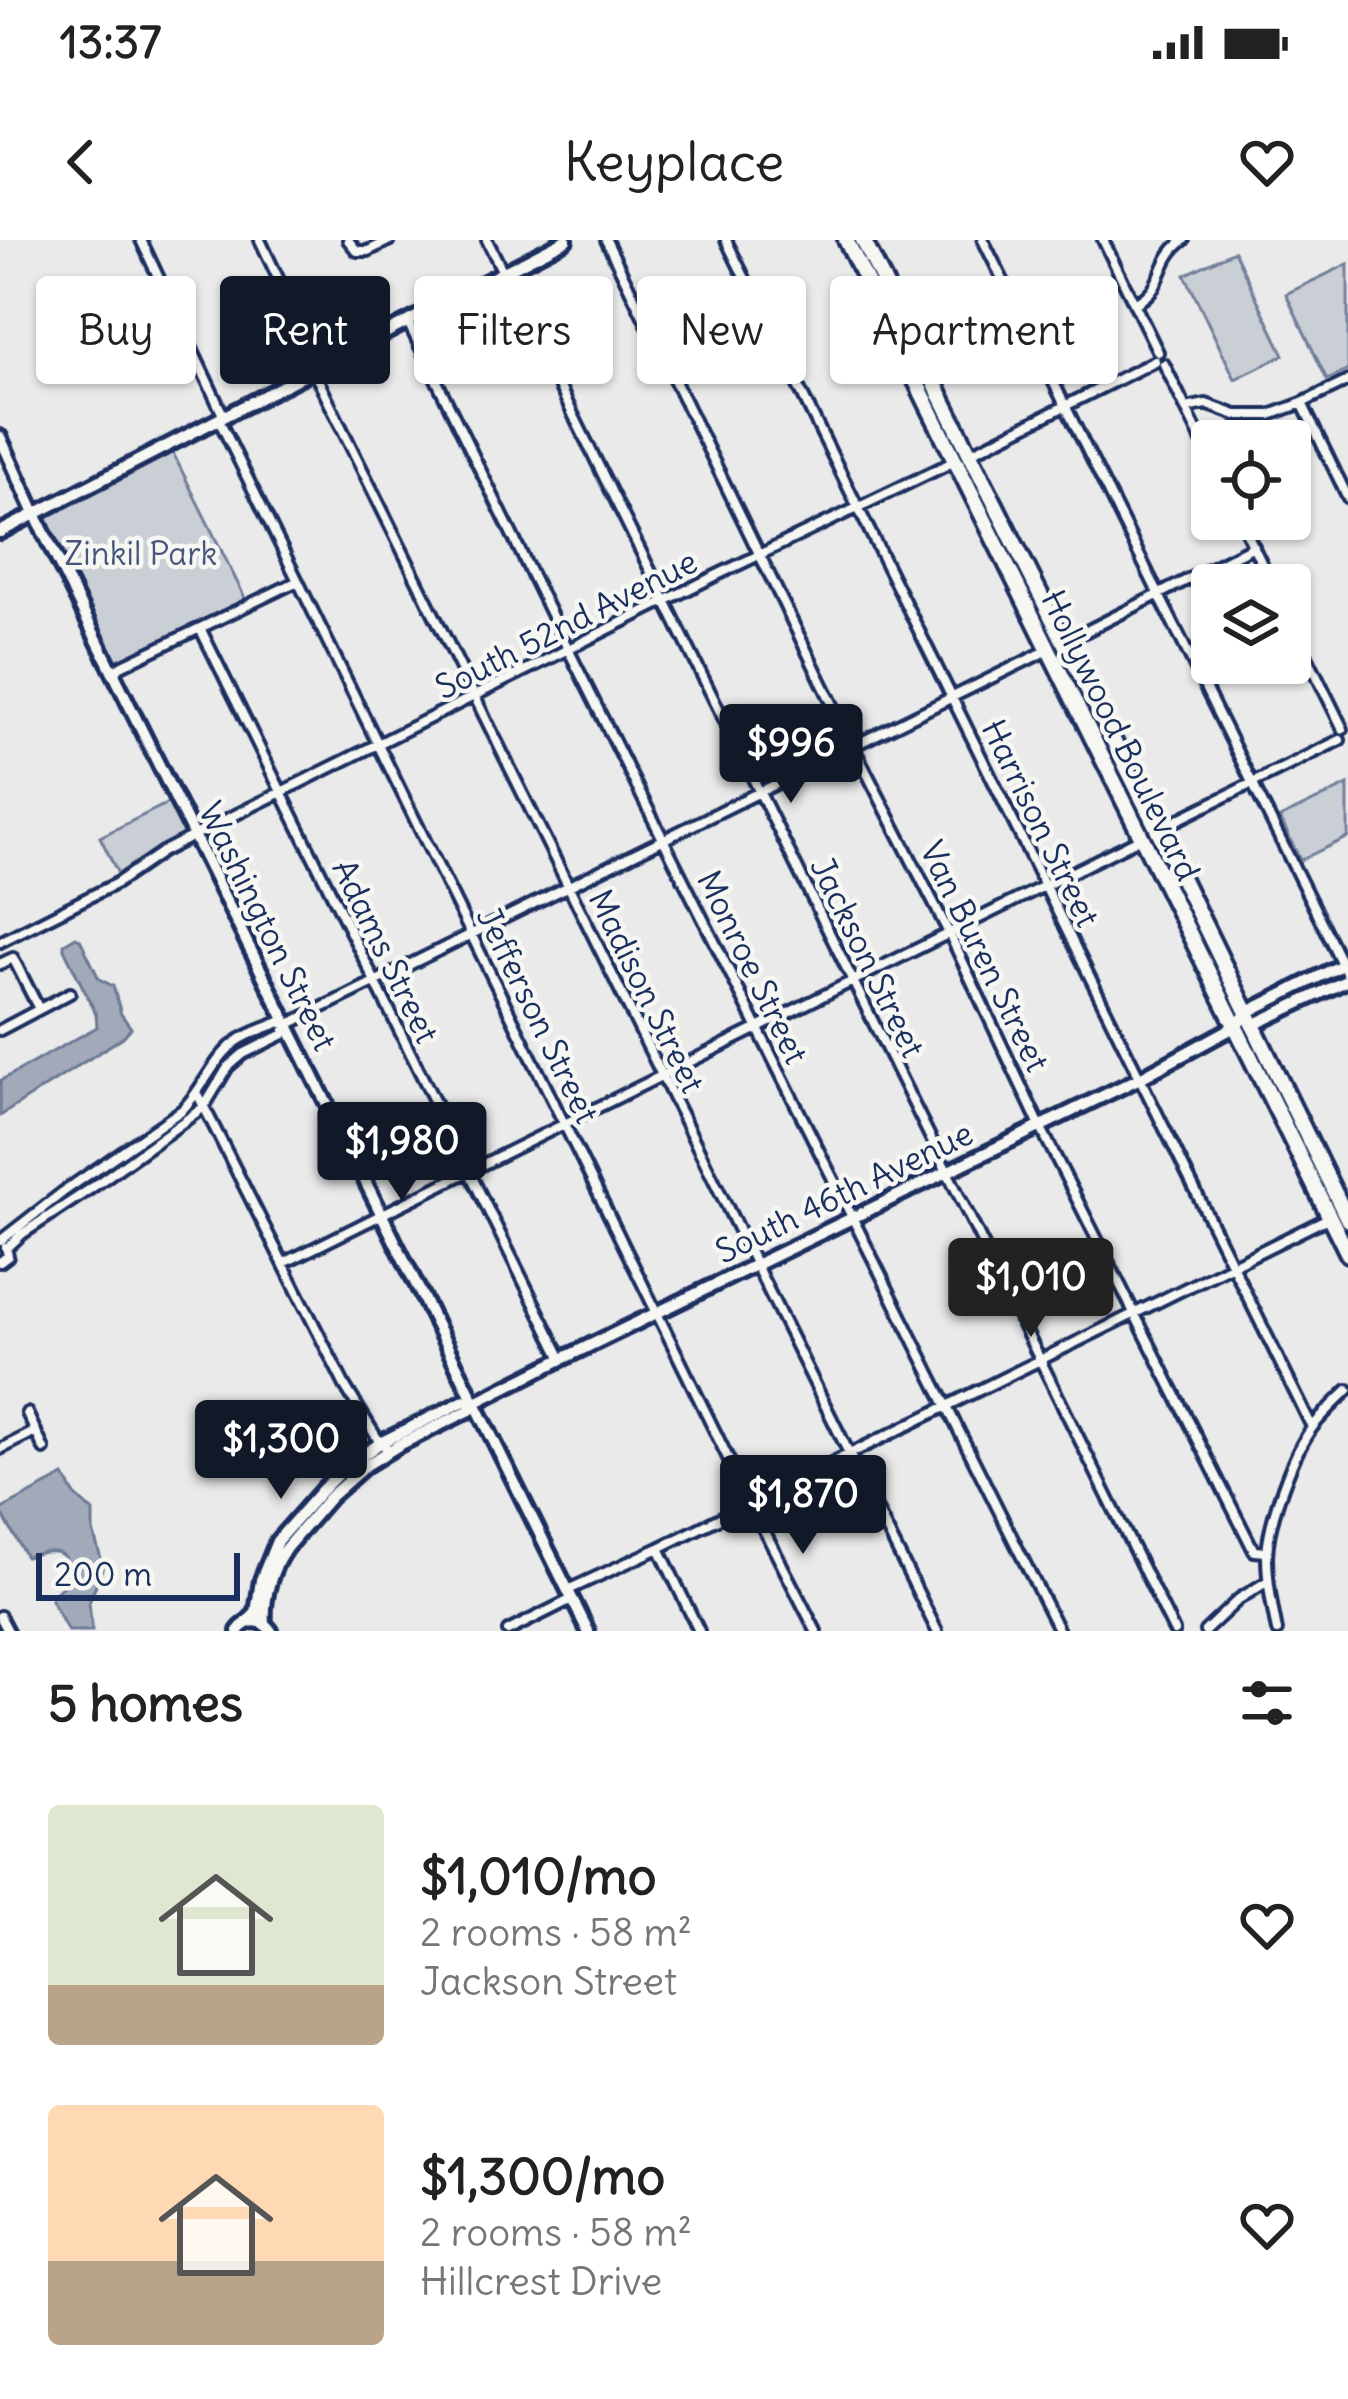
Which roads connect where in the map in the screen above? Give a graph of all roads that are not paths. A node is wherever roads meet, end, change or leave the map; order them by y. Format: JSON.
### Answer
{"nodes":[{"id":1,"x":141,"y":240,"type":"edge"},
{"id":2,"x":260,"y":240,"type":"edge"},
{"id":3,"x":348,"y":240,"type":"edge"},
{"id":4,"x":390,"y":240,"type":"edge"},
{"id":5,"x":487,"y":240,"type":"edge"},
{"id":6,"x":566,"y":240,"type":"edge"},
{"id":7,"x":606,"y":240,"type":"edge"},
{"id":8,"x":726,"y":240,"type":"edge"},
{"id":9,"x":846,"y":240,"type":"edge"},
{"id":10,"x":863,"y":240,"type":"edge"},
{"id":11,"x":983,"y":240,"type":"edge"},
{"id":12,"x":1102,"y":240,"type":"edge"},
{"id":13,"x":1184,"y":240,"type":"edge"},
{"id":14,"x":503,"y":271,"type":"junction"},
{"id":15,"x":276,"y":276,"type":"edge"},
{"id":16,"x":1134,"y":304,"type":"junction"},
{"id":17,"x":408,"y":322,"type":"junction"},
{"id":18,"x":390,"y":331,"type":"edge"},
{"id":19,"x":1159,"y":359,"type":"junction"},
{"id":20,"x":1348,"y":381,"type":"edge"},
{"id":21,"x":289,"y":384,"type":"edge"},
{"id":22,"x":324,"y":384,"type":"edge"},
{"id":23,"x":1302,"y":403,"type":"junction"},
{"id":24,"x":1064,"y":405,"type":"junction"},
{"id":25,"x":1186,"y":408,"type":"junction"},
{"id":26,"x":222,"y":418,"type":"junction"},
{"id":27,"x":1192,"y":420,"type":"edge"},
{"id":28,"x":0,"y":437,"type":"edge"},
{"id":29,"x":962,"y":457,"type":"junction"},
{"id":30,"x":1348,"y":498,"type":"edge"},
{"id":31,"x":858,"y":507,"type":"junction"},
{"id":32,"x":35,"y":514,"type":"junction"},
{"id":33,"x":0,"y":532,"type":"edge"},
{"id":34,"x":1250,"y":540,"type":"edge"},
{"id":35,"x":1253,"y":546,"type":"junction"},
{"id":36,"x":760,"y":555,"type":"junction"},
{"id":37,"x":1262,"y":564,"type":"edge"},
{"id":38,"x":298,"y":580,"type":"junction"},
{"id":39,"x":1159,"y":593,"type":"junction"},
{"id":40,"x":665,"y":601,"type":"junction"},
{"id":41,"x":200,"y":628,"type":"junction"},
{"id":42,"x":1056,"y":646,"type":"junction"},
{"id":43,"x":568,"y":649,"type":"junction"},
{"id":44,"x":1311,"y":662,"type":"edge"},
{"id":45,"x":115,"y":674,"type":"junction"},
{"id":46,"x":474,"y":696,"type":"junction"},
{"id":47,"x":952,"y":697,"type":"junction"},
{"id":48,"x":1345,"y":728,"type":"edge"},
{"id":49,"x":1344,"y":742,"type":"edge"},
{"id":50,"x":379,"y":744,"type":"junction"},
{"id":51,"x":853,"y":746,"type":"junction"},
{"id":52,"x":1113,"y":779,"type":"junction"},
{"id":53,"x":1254,"y":784,"type":"junction"},
{"id":54,"x":760,"y":792,"type":"junction"},
{"id":55,"x":282,"y":793,"type":"junction"},
{"id":56,"x":1158,"y":830,"type":"junction"},
{"id":57,"x":194,"y":836,"type":"junction"},
{"id":58,"x":1142,"y":838,"type":"junction"},
{"id":59,"x":663,"y":840,"type":"junction"},
{"id":60,"x":1184,"y":882,"type":"junction"},
{"id":61,"x":568,"y":887,"type":"junction"},
{"id":62,"x":1046,"y":887,"type":"junction"},
{"id":63,"x":949,"y":933,"type":"junction"},
{"id":64,"x":472,"y":934,"type":"junction"},
{"id":65,"x":0,"y":942,"type":"edge"},
{"id":66,"x":0,"y":964,"type":"edge"},
{"id":67,"x":1347,"y":971,"type":"edge"},
{"id":68,"x":853,"y":981,"type":"junction"},
{"id":69,"x":375,"y":982,"type":"junction"},
{"id":70,"x":70,"y":993,"type":"dead end"},
{"id":71,"x":39,"y":1009,"type":"junction"},
{"id":72,"x":1251,"y":1019,"type":"junction"},
{"id":73,"x":287,"y":1025,"type":"junction"},
{"id":74,"x":1236,"y":1026,"type":"junction"},
{"id":75,"x":757,"y":1028,"type":"junction"},
{"id":76,"x":0,"y":1030,"type":"edge"},
{"id":77,"x":661,"y":1075,"type":"junction"},
{"id":78,"x":1140,"y":1078,"type":"junction"},
{"id":79,"x":198,"y":1095,"type":"junction"},
{"id":80,"x":204,"y":1107,"type":"junction"},
{"id":81,"x":564,"y":1122,"type":"junction"},
{"id":82,"x":1040,"y":1126,"type":"junction"},
{"id":83,"x":468,"y":1170,"type":"junction"},
{"id":84,"x":947,"y":1172,"type":"junction"},
{"id":85,"x":380,"y":1213,"type":"junction"},
{"id":86,"x":1342,"y":1213,"type":"edge"},
{"id":87,"x":851,"y":1218,"type":"junction"},
{"id":88,"x":1348,"y":1236,"type":"edge"},
{"id":89,"x":2,"y":1244,"type":"edge"},
{"id":90,"x":1348,"y":1254,"type":"edge"},
{"id":91,"x":0,"y":1262,"type":"edge"},
{"id":92,"x":284,"y":1263,"type":"junction"},
{"id":93,"x":1232,"y":1263,"type":"junction"},
{"id":94,"x":755,"y":1265,"type":"junction"},
{"id":95,"x":1135,"y":1311,"type":"junction"},
{"id":96,"x":657,"y":1313,"type":"junction"},
{"id":97,"x":562,"y":1359,"type":"junction"},
{"id":98,"x":1040,"y":1360,"type":"junction"},
{"id":99,"x":1348,"y":1390,"type":"edge"},
{"id":100,"x":474,"y":1403,"type":"junction"},
{"id":101,"x":945,"y":1407,"type":"junction"},
{"id":102,"x":27,"y":1413,"type":"dead end"},
{"id":103,"x":1312,"y":1427,"type":"junction"},
{"id":104,"x":36,"y":1431,"type":"junction"},
{"id":105,"x":385,"y":1447,"type":"junction"},
{"id":106,"x":0,"y":1449,"type":"edge"},
{"id":107,"x":44,"y":1449,"type":"dead end"},
{"id":108,"x":849,"y":1455,"type":"junction"},
{"id":109,"x":751,"y":1503,"type":"junction"},
{"id":110,"x":659,"y":1548,"type":"junction"},
{"id":111,"x":1267,"y":1552,"type":"junction"},
{"id":112,"x":1268,"y":1581,"type":"junction"},
{"id":113,"x":570,"y":1595,"type":"junction"},
{"id":114,"x":0,"y":1616,"type":"edge"},
{"id":115,"x":243,"y":1627,"type":"edge"},
{"id":116,"x":268,"y":1628,"type":"edge"},
{"id":117,"x":8,"y":1631,"type":"edge"},
{"id":118,"x":508,"y":1631,"type":"edge"},
{"id":119,"x":588,"y":1631,"type":"edge"},
{"id":120,"x":699,"y":1631,"type":"edge"},
{"id":121,"x":816,"y":1631,"type":"edge"},
{"id":122,"x":937,"y":1631,"type":"edge"},
{"id":123,"x":1059,"y":1631,"type":"edge"},
{"id":124,"x":1174,"y":1631,"type":"edge"},
{"id":125,"x":1205,"y":1631,"type":"edge"},
{"id":126,"x":1277,"y":1631,"type":"edge"}],
"edges":[{"from":1,"to":26,"type":"street","name":"Jefferson Street"},
{"from":2,"to":15,"type":"street","name":"Madison Street"},
{"from":3,"to":4,"type":"street"},
{"from":5,"to":14,"type":"street","name":"Jackson Street"},
{"from":6,"to":14,"type":"street"},
{"from":7,"to":36,"type":"street","name":"Van Buren Street"},
{"from":8,"to":31,"type":"street","name":"Harrison Street"},
{"from":9,"to":29,"type":"highway","name":"Hollywood Boulevard"},
{"from":10,"to":29,"type":"highway","name":"Hollywood Boulevard"},
{"from":11,"to":24,"type":"street"},
{"from":12,"to":16,"type":"street"},
{"from":13,"to":16,"type":"street"},
{"from":14,"to":17,"type":"street"},
{"from":14,"to":40,"type":"street","name":"Jackson Street"},
{"from":16,"to":19,"type":"street"},
{"from":17,"to":18,"type":"street"},
{"from":17,"to":43,"type":"street","name":"Monroe Street"},
{"from":19,"to":24,"type":"street","name":"South 52nd Avenue"},
{"from":19,"to":25,"type":"street"},
{"from":20,"to":23,"type":"street"},
{"from":21,"to":26,"type":"street"},
{"from":22,"to":46,"type":"street","name":"Madison Street"},
{"from":23,"to":25,"type":"street"},
{"from":23,"to":30,"type":"street"},
{"from":24,"to":29,"type":"street","name":"South 52nd Avenue"},
{"from":24,"to":39,"type":"street"},
{"from":25,"to":27,"type":"street"},
{"from":26,"to":32,"type":"street"},
{"from":26,"to":38,"type":"street","name":"Jefferson Street"},
{"from":28,"to":32,"type":"street","name":"Washington Street"},
{"from":29,"to":31,"type":"street","name":"South 52nd Avenue"},
{"from":29,"to":42,"type":"highway","name":"Hollywood Boulevard"},
{"from":29,"to":42,"type":"highway","name":"Hollywood Boulevard"},
{"from":31,"to":36,"type":"street","name":"South 52nd Avenue"},
{"from":31,"to":47,"type":"street","name":"Harrison Street"},
{"from":32,"to":33,"type":"street"},
{"from":32,"to":45,"type":"street","name":"Washington Street"},
{"from":34,"to":35,"type":"street"},
{"from":35,"to":37,"type":"street"},
{"from":35,"to":39,"type":"street"},
{"from":36,"to":40,"type":"street","name":"South 52nd Avenue"},
{"from":36,"to":51,"type":"street","name":"Van Buren Street"},
{"from":38,"to":41,"type":"street"},
{"from":38,"to":50,"type":"street","name":"Jefferson Street"},
{"from":39,"to":42,"type":"street"},
{"from":39,"to":53,"type":"street"},
{"from":40,"to":43,"type":"street","name":"South 52nd Avenue"},
{"from":40,"to":54,"type":"street","name":"Jackson Street"},
{"from":41,"to":45,"type":"street"},
{"from":41,"to":55,"type":"street","name":"Adams Street"},
{"from":42,"to":47,"type":"street"},
{"from":42,"to":52,"type":"highway","name":"Hollywood Boulevard"},
{"from":42,"to":56,"type":"highway","name":"Hollywood Boulevard"},
{"from":43,"to":46,"type":"street","name":"South 52nd Avenue"},
{"from":43,"to":59,"type":"street","name":"Monroe Street"},
{"from":44,"to":48,"type":"street"},
{"from":45,"to":57,"type":"street","name":"Washington Street"},
{"from":46,"to":50,"type":"street","name":"South 52nd Avenue"},
{"from":46,"to":61,"type":"street","name":"Madison Street"},
{"from":47,"to":51,"type":"street"},
{"from":47,"to":62,"type":"street","name":"Harrison Street"},
{"from":48,"to":49,"type":"street"},
{"from":49,"to":53,"type":"street"},
{"from":50,"to":55,"type":"street","name":"South 52nd Avenue"},
{"from":50,"to":64,"type":"street","name":"Jefferson Street"},
{"from":51,"to":54,"type":"street"},
{"from":51,"to":63,"type":"street","name":"Van Buren Street"},
{"from":52,"to":56,"type":"highway"},
{"from":52,"to":58,"type":"highway","name":"Hollywood Boulevard"},
{"from":53,"to":56,"type":"street"},
{"from":53,"to":67,"type":"street"},
{"from":54,"to":59,"type":"street"},
{"from":54,"to":68,"type":"street","name":"Jackson Street"},
{"from":55,"to":57,"type":"street","name":"South 52nd Avenue"},
{"from":55,"to":69,"type":"street","name":"Adams Street"},
{"from":56,"to":60,"type":"highway","name":"Hollywood Boulevard"},
{"from":57,"to":65,"type":"street","name":"South 52nd Avenue"},
{"from":57,"to":73,"type":"street","name":"Washington Street"},
{"from":58,"to":60,"type":"highway"},
{"from":58,"to":62,"type":"street"},
{"from":58,"to":74,"type":"highway","name":"Hollywood Boulevard"},
{"from":59,"to":61,"type":"street"},
{"from":59,"to":75,"type":"street","name":"Monroe Street"},
{"from":60,"to":72,"type":"highway","name":"Hollywood Boulevard"},
{"from":61,"to":64,"type":"street"},
{"from":61,"to":77,"type":"street","name":"Madison Street"},
{"from":62,"to":63,"type":"street"},
{"from":62,"to":78,"type":"street","name":"Harrison Street"},
{"from":63,"to":68,"type":"street"},
{"from":63,"to":82,"type":"street","name":"Van Buren Street"},
{"from":64,"to":69,"type":"street"},
{"from":64,"to":81,"type":"street","name":"Jefferson Street"},
{"from":66,"to":71,"type":"street"},
{"from":67,"to":72,"type":"street"},
{"from":68,"to":75,"type":"street"},
{"from":68,"to":84,"type":"street","name":"Jackson Street"},
{"from":69,"to":73,"type":"street"},
{"from":69,"to":83,"type":"street","name":"Adams Street"},
{"from":70,"to":71,"type":"street"},
{"from":71,"to":76,"type":"street"},
{"from":72,"to":74,"type":"street"},
{"from":72,"to":86,"type":"highway","name":"Hollywood Boulevard"},
{"from":73,"to":79,"type":"street"},
{"from":73,"to":80,"type":"street"},
{"from":73,"to":85,"type":"street","name":"Washington Street"},
{"from":74,"to":78,"type":"street","name":"South 46th Avenue"},
{"from":74,"to":86,"type":"highway","name":"Hollywood Boulevard"},
{"from":75,"to":77,"type":"street"},
{"from":75,"to":87,"type":"street","name":"Monroe Street"},
{"from":77,"to":81,"type":"street"},
{"from":77,"to":94,"type":"street","name":"Madison Street"},
{"from":78,"to":82,"type":"street","name":"South 46th Avenue"},
{"from":78,"to":93,"type":"street","name":"Harrison Street"},
{"from":79,"to":80,"type":"street"},
{"from":79,"to":89,"type":"street"},
{"from":80,"to":89,"type":"street"},
{"from":80,"to":92,"type":"street"},
{"from":81,"to":83,"type":"street"},
{"from":81,"to":96,"type":"street","name":"Jefferson Street"},
{"from":82,"to":84,"type":"street","name":"South 46th Avenue"},
{"from":82,"to":95,"type":"street","name":"Van Buren Street"},
{"from":83,"to":85,"type":"street"},
{"from":83,"to":97,"type":"street","name":"Adams Street"},
{"from":84,"to":87,"type":"street","name":"South 46th Avenue"},
{"from":84,"to":98,"type":"street","name":"Jackson Street"},
{"from":85,"to":92,"type":"street"},
{"from":85,"to":100,"type":"street","name":"Washington Street"},
{"from":86,"to":88,"type":"highway"},
{"from":86,"to":90,"type":"highway","name":"Hollywood Boulevard"},
{"from":86,"to":93,"type":"street"},
{"from":87,"to":94,"type":"street","name":"South 46th Avenue"},
{"from":87,"to":101,"type":"street","name":"Monroe Street"},
{"from":89,"to":91,"type":"street"},
{"from":92,"to":105,"type":"street"},
{"from":93,"to":95,"type":"street"},
{"from":93,"to":103,"type":"street","name":"Harrison Street"},
{"from":94,"to":96,"type":"street","name":"South 46th Avenue"},
{"from":94,"to":108,"type":"street","name":"Madison Street"},
{"from":95,"to":98,"type":"street"},
{"from":95,"to":111,"type":"street","name":"Van Buren Street"},
{"from":96,"to":97,"type":"street","name":"South 46th Avenue"},
{"from":96,"to":109,"type":"street","name":"Jefferson Street"},
{"from":97,"to":100,"type":"street","name":"South 46th Avenue"},
{"from":98,"to":101,"type":"street"},
{"from":98,"to":124,"type":"street","name":"Jackson Street"},
{"from":99,"to":103,"type":"street"},
{"from":100,"to":105,"type":"street","name":"South 46th Avenue"},
{"from":100,"to":113,"type":"street","name":"Washington Street"},
{"from":101,"to":108,"type":"street"},
{"from":101,"to":123,"type":"street","name":"Monroe Street"},
{"from":102,"to":104,"type":"street"},
{"from":103,"to":111,"type":"street"},
{"from":104,"to":106,"type":"street"},
{"from":104,"to":107,"type":"street"},
{"from":105,"to":115,"type":"street"},
{"from":105,"to":116,"type":"street"},
{"from":108,"to":109,"type":"street"},
{"from":108,"to":122,"type":"street","name":"Madison Street"},
{"from":109,"to":110,"type":"street"},
{"from":109,"to":121,"type":"street","name":"Jefferson Street"},
{"from":110,"to":113,"type":"street"},
{"from":110,"to":120,"type":"street"},
{"from":111,"to":112,"type":"street"},
{"from":112,"to":125,"type":"street"},
{"from":112,"to":126,"type":"street"},
{"from":113,"to":118,"type":"street"},
{"from":113,"to":119,"type":"street","name":"Washington Street"},
{"from":114,"to":117,"type":"street"},
{"from":115,"to":116,"type":"street"}]}
